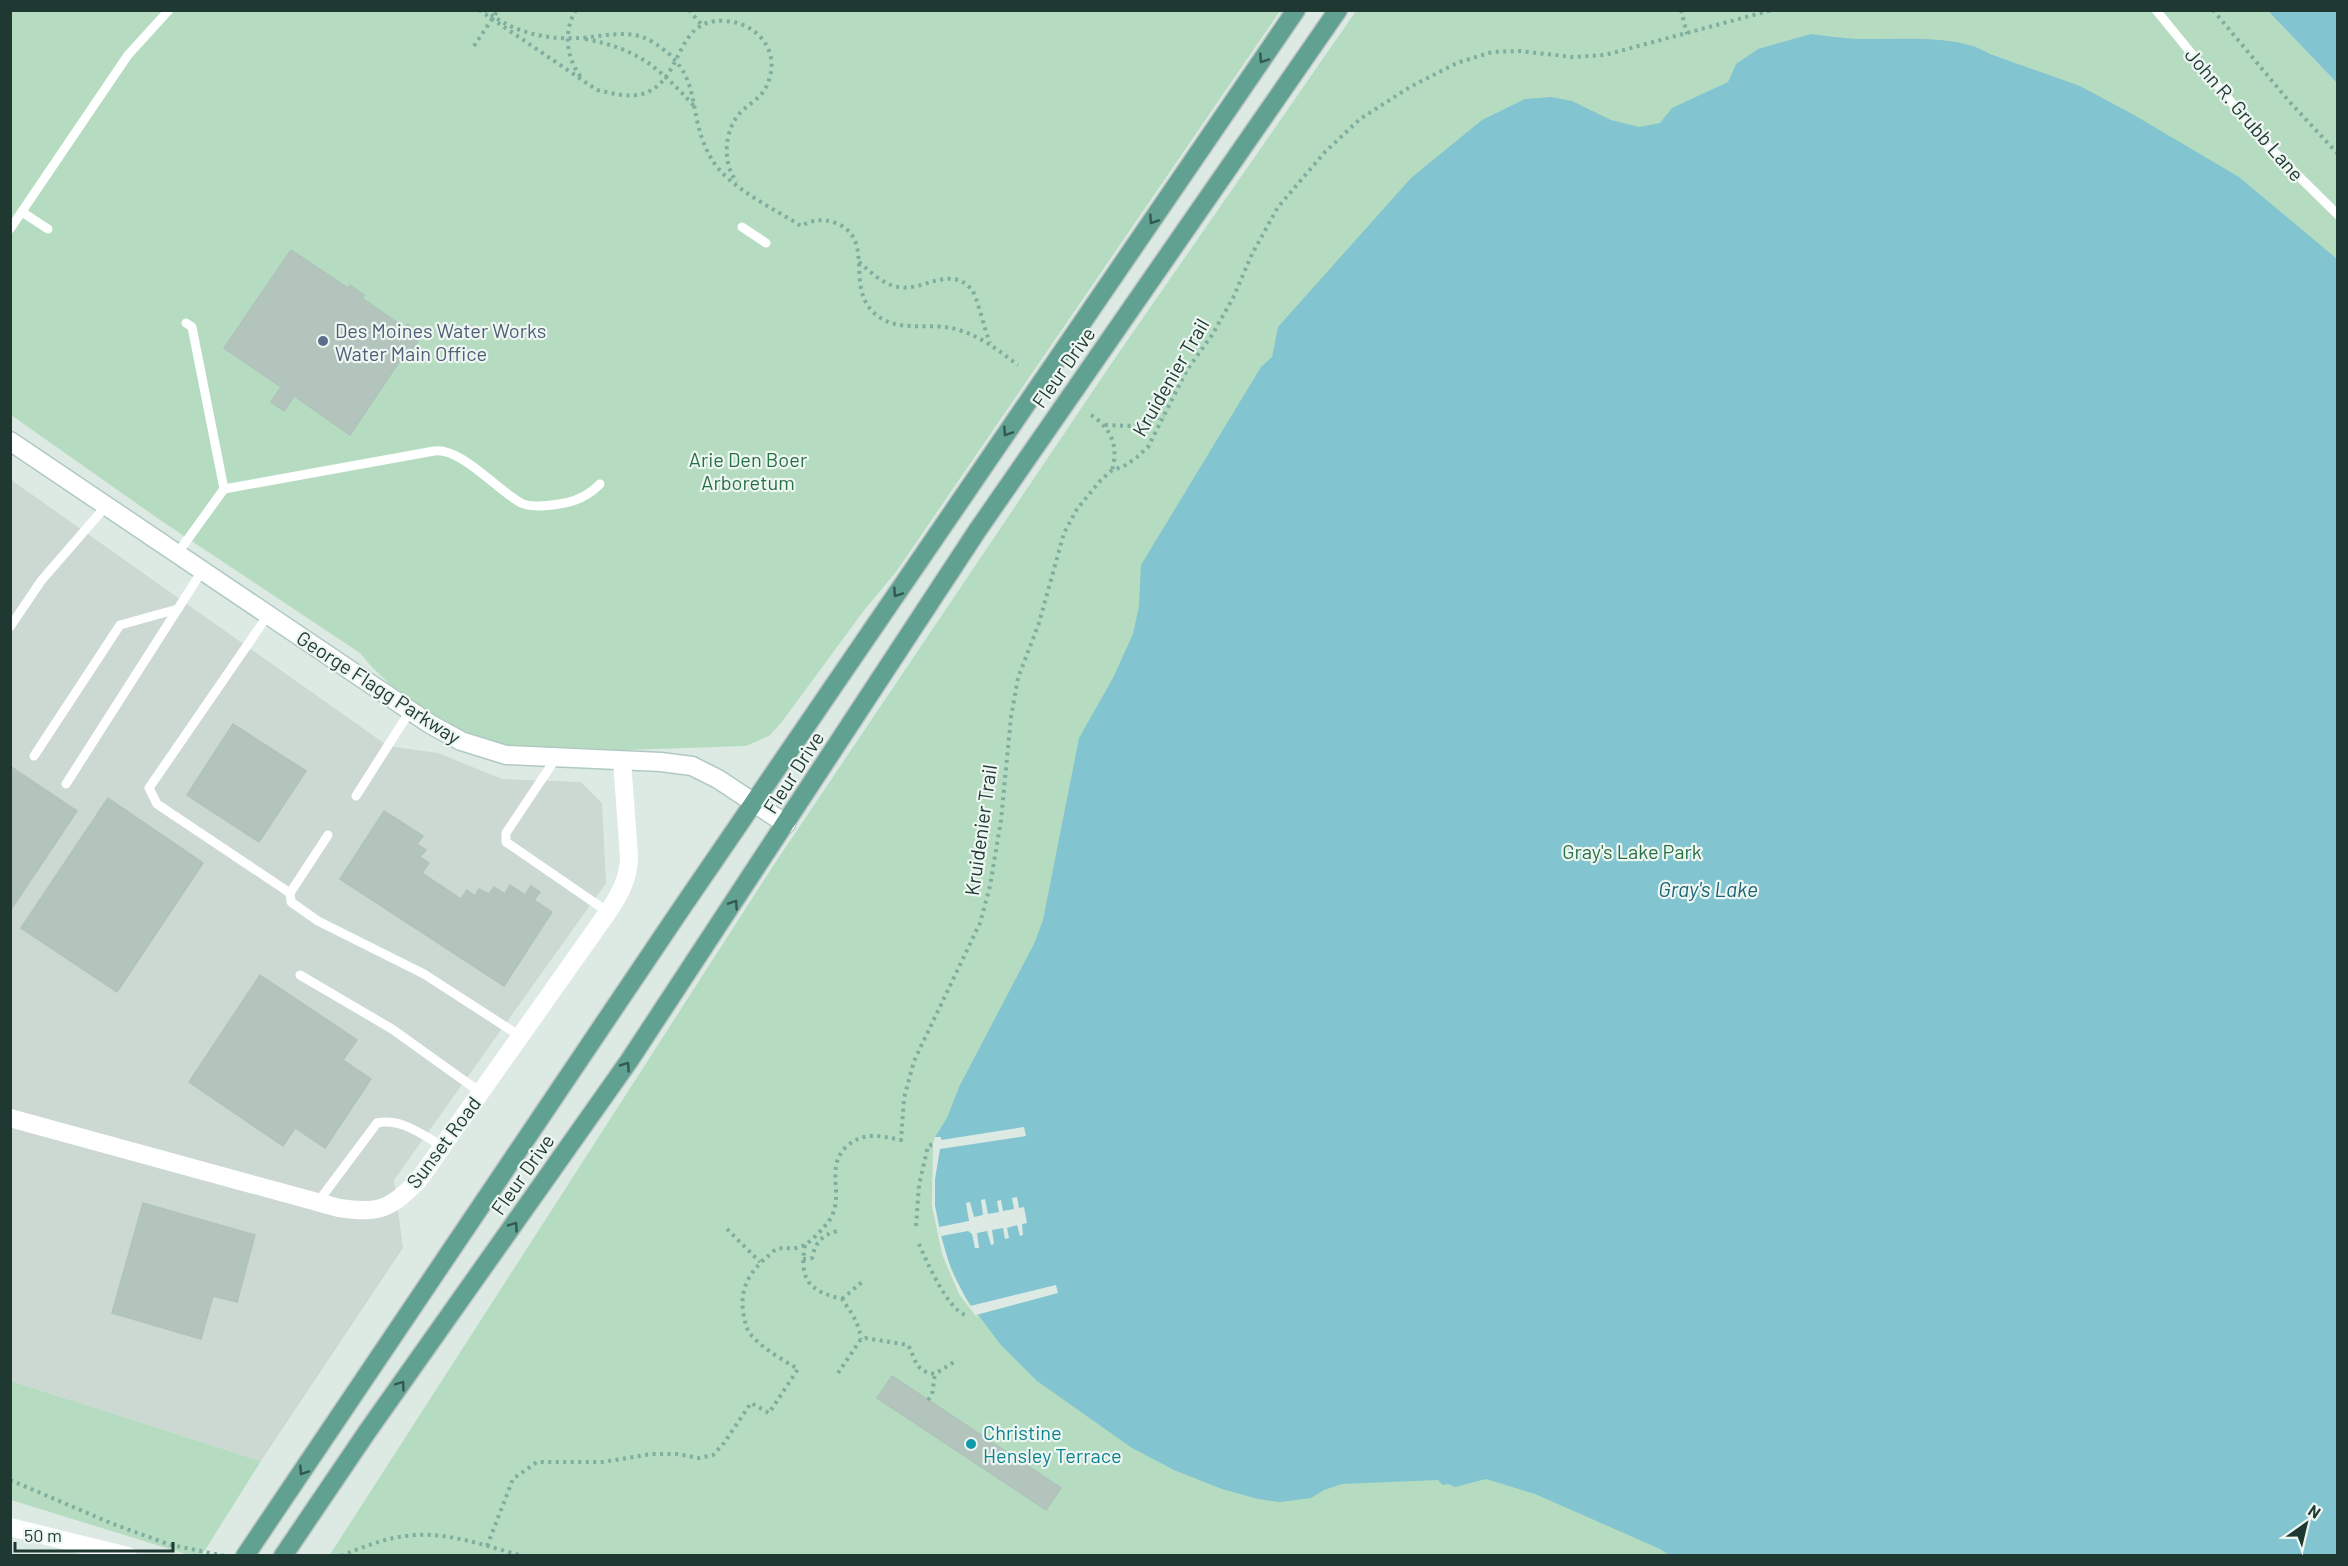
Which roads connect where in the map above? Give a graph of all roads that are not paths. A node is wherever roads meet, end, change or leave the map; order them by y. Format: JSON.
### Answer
{"nodes":[{"id":1,"x":169,"y":10,"type":"edge"},
{"id":2,"x":1296,"y":10,"type":"edge"},
{"id":3,"x":1338,"y":10,"type":"edge"},
{"id":4,"x":2156,"y":10,"type":"edge"},
{"id":5,"x":22,"y":212,"type":"junction"},
{"id":6,"x":2337,"y":215,"type":"edge"},
{"id":7,"x":742,"y":227,"type":"dead end"},
{"id":8,"x":10,"y":229,"type":"edge"},
{"id":9,"x":48,"y":229,"type":"dead end"},
{"id":10,"x":766,"y":243,"type":"dead end"},
{"id":11,"x":186,"y":323,"type":"dead end"},
{"id":12,"x":10,"y":441,"type":"edge"},
{"id":13,"x":600,"y":484,"type":"dead end"},
{"id":14,"x":224,"y":489,"type":"junction"},
{"id":15,"x":105,"y":506,"type":"junction"},
{"id":16,"x":177,"y":554,"type":"junction"},
{"id":17,"x":202,"y":571,"type":"junction"},
{"id":18,"x":178,"y":609,"type":"junction"},
{"id":19,"x":268,"y":615,"type":"junction"},
{"id":20,"x":10,"y":627,"type":"edge"},
{"id":21,"x":410,"y":711,"type":"junction"},
{"id":22,"x":34,"y":756,"type":"dead end"},
{"id":23,"x":556,"y":758,"type":"junction"},
{"id":24,"x":622,"y":760,"type":"junction"},
{"id":25,"x":66,"y":784,"type":"dead end"},
{"id":26,"x":356,"y":796,"type":"dead end"},
{"id":27,"x":754,"y":803,"type":"junction"},
{"id":28,"x":786,"y":824,"type":"junction"},
{"id":29,"x":328,"y":836,"type":"dead end"},
{"id":30,"x":290,"y":893,"type":"junction"},
{"id":31,"x":608,"y":912,"type":"junction"},
{"id":32,"x":300,"y":975,"type":"dead end"},
{"id":33,"x":520,"y":1036,"type":"junction"},
{"id":34,"x":480,"y":1092,"type":"junction"},
{"id":35,"x":10,"y":1118,"type":"edge"},
{"id":36,"x":442,"y":1146,"type":"junction"},
{"id":37,"x":318,"y":1202,"type":"junction"},
{"id":38,"x":10,"y":1527,"type":"edge"},
{"id":39,"x":128,"y":1556,"type":"edge"},
{"id":40,"x":245,"y":1556,"type":"edge"},
{"id":41,"x":283,"y":1556,"type":"edge"}],
"edges":[{"from":1,"to":5,"type":"lane"},
{"from":2,"to":27,"type":"main road","name":"Fleur Drive","one_way":true},
{"from":3,"to":28,"type":"main road","name":"Fleur Drive"},
{"from":4,"to":6,"type":"lane","name":"John R. Grubb Lane"},
{"from":5,"to":8,"type":"lane"},
{"from":5,"to":9,"type":"lane"},
{"from":7,"to":10,"type":"lane"},
{"from":11,"to":14,"type":"lane"},
{"from":12,"to":15,"type":"street","name":"George Flagg Parkway"},
{"from":13,"to":14,"type":"lane"},
{"from":14,"to":16,"type":"lane"},
{"from":15,"to":16,"type":"street","name":"George Flagg Parkway"},
{"from":15,"to":20,"type":"lane"},
{"from":16,"to":17,"type":"street","name":"George Flagg Parkway"},
{"from":17,"to":18,"type":"lane"},
{"from":17,"to":19,"type":"street","name":"George Flagg Parkway"},
{"from":18,"to":22,"type":"lane"},
{"from":18,"to":25,"type":"lane"},
{"from":19,"to":21,"type":"street","name":"George Flagg Parkway"},
{"from":19,"to":30,"type":"lane"},
{"from":21,"to":23,"type":"street","name":"George Flagg Parkway"},
{"from":21,"to":26,"type":"lane"},
{"from":23,"to":24,"type":"street","name":"George Flagg Parkway"},
{"from":23,"to":31,"type":"lane"},
{"from":24,"to":27,"type":"street","name":"George Flagg Parkway"},
{"from":24,"to":31,"type":"street","name":"Sunset Road"},
{"from":27,"to":28,"type":"street","name":"George Flagg Parkway"},
{"from":27,"to":40,"type":"main road","name":"Fleur Drive","one_way":true},
{"from":41,"to":28,"type":"main road","name":"Fleur Drive","one_way":true},
{"from":29,"to":30,"type":"lane"},
{"from":30,"to":33,"type":"lane"},
{"from":31,"to":33,"type":"street","name":"Sunset Road"},
{"from":32,"to":34,"type":"lane"},
{"from":33,"to":34,"type":"street","name":"Sunset Road"},
{"from":34,"to":36,"type":"street","name":"Sunset Road"},
{"from":35,"to":37,"type":"street","name":"Sunset Road"},
{"from":36,"to":37,"type":"street","name":"Sunset Road"},
{"from":36,"to":37,"type":"lane"},
{"from":38,"to":39,"type":"street"}]}
